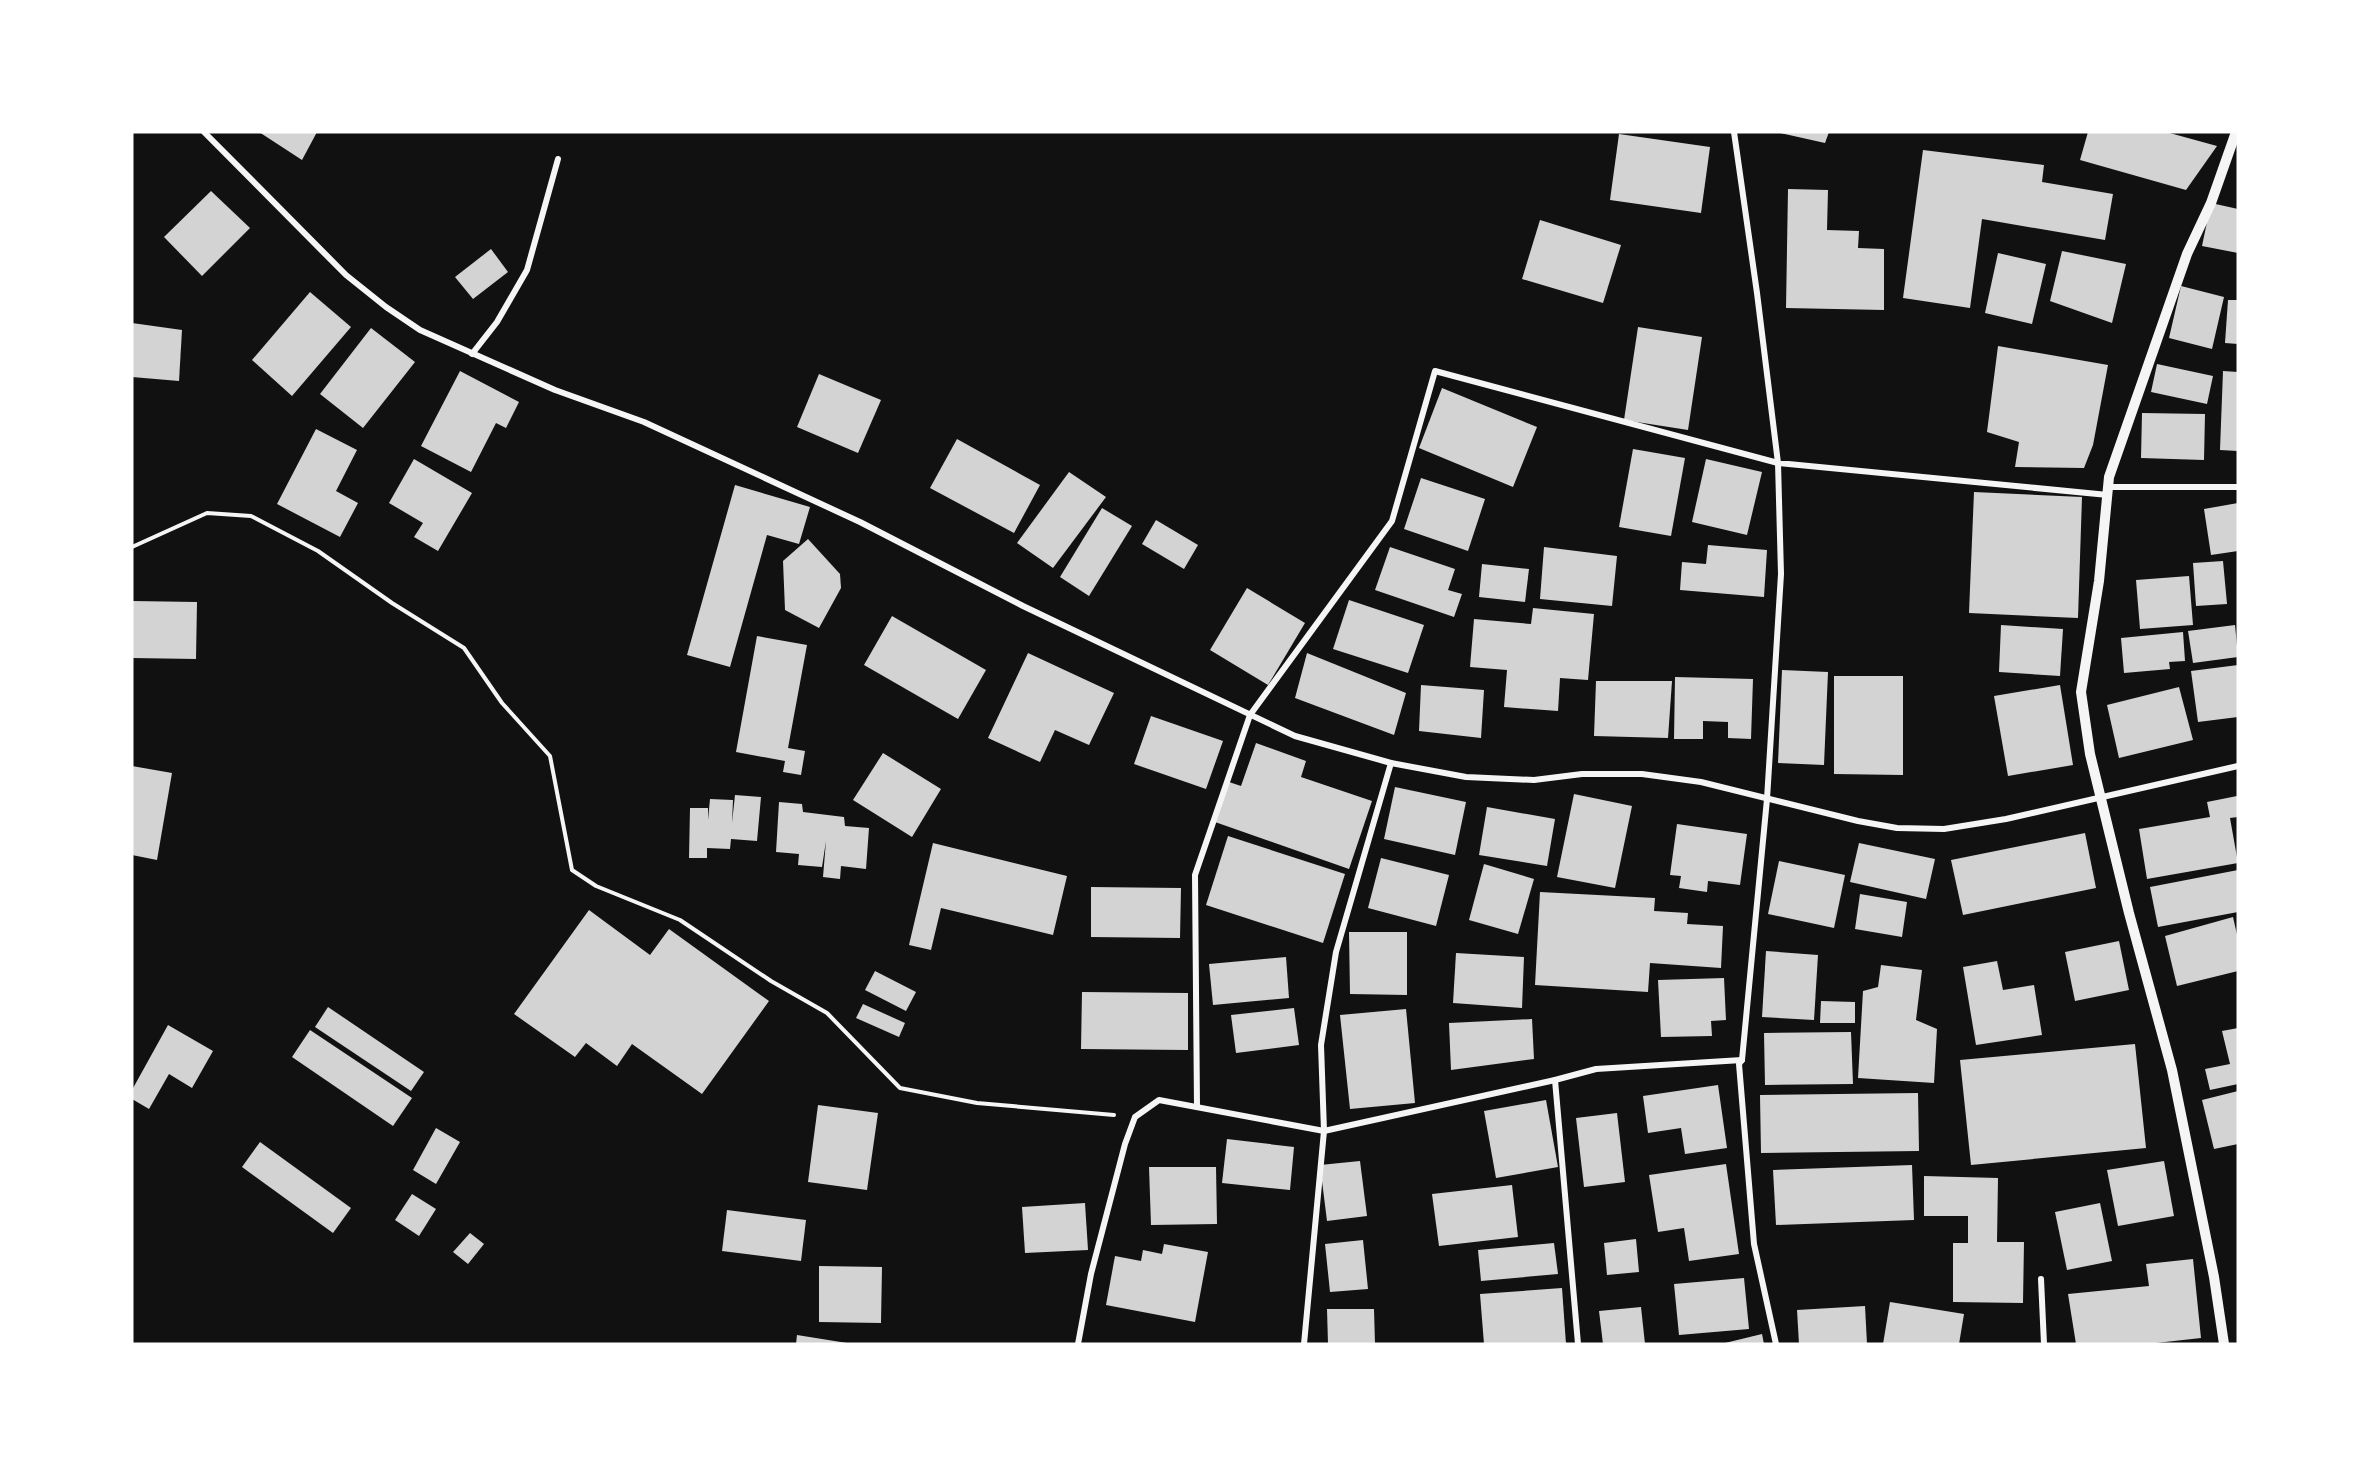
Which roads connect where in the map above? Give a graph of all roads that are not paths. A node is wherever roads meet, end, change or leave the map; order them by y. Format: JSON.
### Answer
{"nodes":[{"id":1,"x":204,"y":132,"type":"edge"},
{"id":2,"x":1734,"y":132,"type":"edge"},
{"id":3,"x":2236,"y":132,"type":"edge"},
{"id":4,"x":558,"y":159,"type":"dead end"},
{"id":5,"x":472,"y":354,"type":"junction"},
{"id":6,"x":1778,"y":463,"type":"junction"},
{"id":7,"x":2238,"y":487,"type":"edge"},
{"id":8,"x":2108,"y":491,"type":"junction"},
{"id":9,"x":1250,"y":715,"type":"junction"},
{"id":10,"x":1391,"y":763,"type":"junction"},
{"id":11,"x":2238,"y":766,"type":"edge"},
{"id":12,"x":2102,"y":798,"type":"junction"},
{"id":13,"x":1767,"y":799,"type":"junction"},
{"id":14,"x":1742,"y":1060,"type":"junction"},
{"id":15,"x":1555,"y":1080,"type":"junction"},
{"id":16,"x":1197,"y":1107,"type":"junction"},
{"id":17,"x":1324,"y":1131,"type":"junction"},
{"id":18,"x":2042,"y":1279,"type":"dead end"},
{"id":19,"x":1078,"y":1344,"type":"edge"},
{"id":20,"x":1304,"y":1344,"type":"edge"},
{"id":21,"x":1578,"y":1344,"type":"edge"},
{"id":22,"x":1776,"y":1344,"type":"edge"},
{"id":23,"x":2044,"y":1344,"type":"edge"},
{"id":24,"x":2224,"y":1344,"type":"edge"}],
"edges":[{"from":1,"to":5,"type":"street"},
{"from":2,"to":6,"type":"street"},
{"from":3,"to":8,"type":"street"},
{"from":4,"to":5,"type":"street"},
{"from":5,"to":9,"type":"street"},
{"from":6,"to":8,"type":"street"},
{"from":6,"to":9,"type":"street"},
{"from":6,"to":13,"type":"street"},
{"from":7,"to":8,"type":"street"},
{"from":8,"to":12,"type":"street"},
{"from":9,"to":10,"type":"street"},
{"from":9,"to":16,"type":"street"},
{"from":10,"to":13,"type":"street"},
{"from":10,"to":17,"type":"street"},
{"from":11,"to":12,"type":"street"},
{"from":12,"to":13,"type":"street"},
{"from":12,"to":24,"type":"street"},
{"from":13,"to":14,"type":"street"},
{"from":14,"to":15,"type":"street"},
{"from":14,"to":22,"type":"street"},
{"from":15,"to":17,"type":"street"},
{"from":15,"to":21,"type":"street"},
{"from":16,"to":17,"type":"street"},
{"from":16,"to":19,"type":"street"},
{"from":17,"to":20,"type":"street"},
{"from":18,"to":23,"type":"street"}]}
